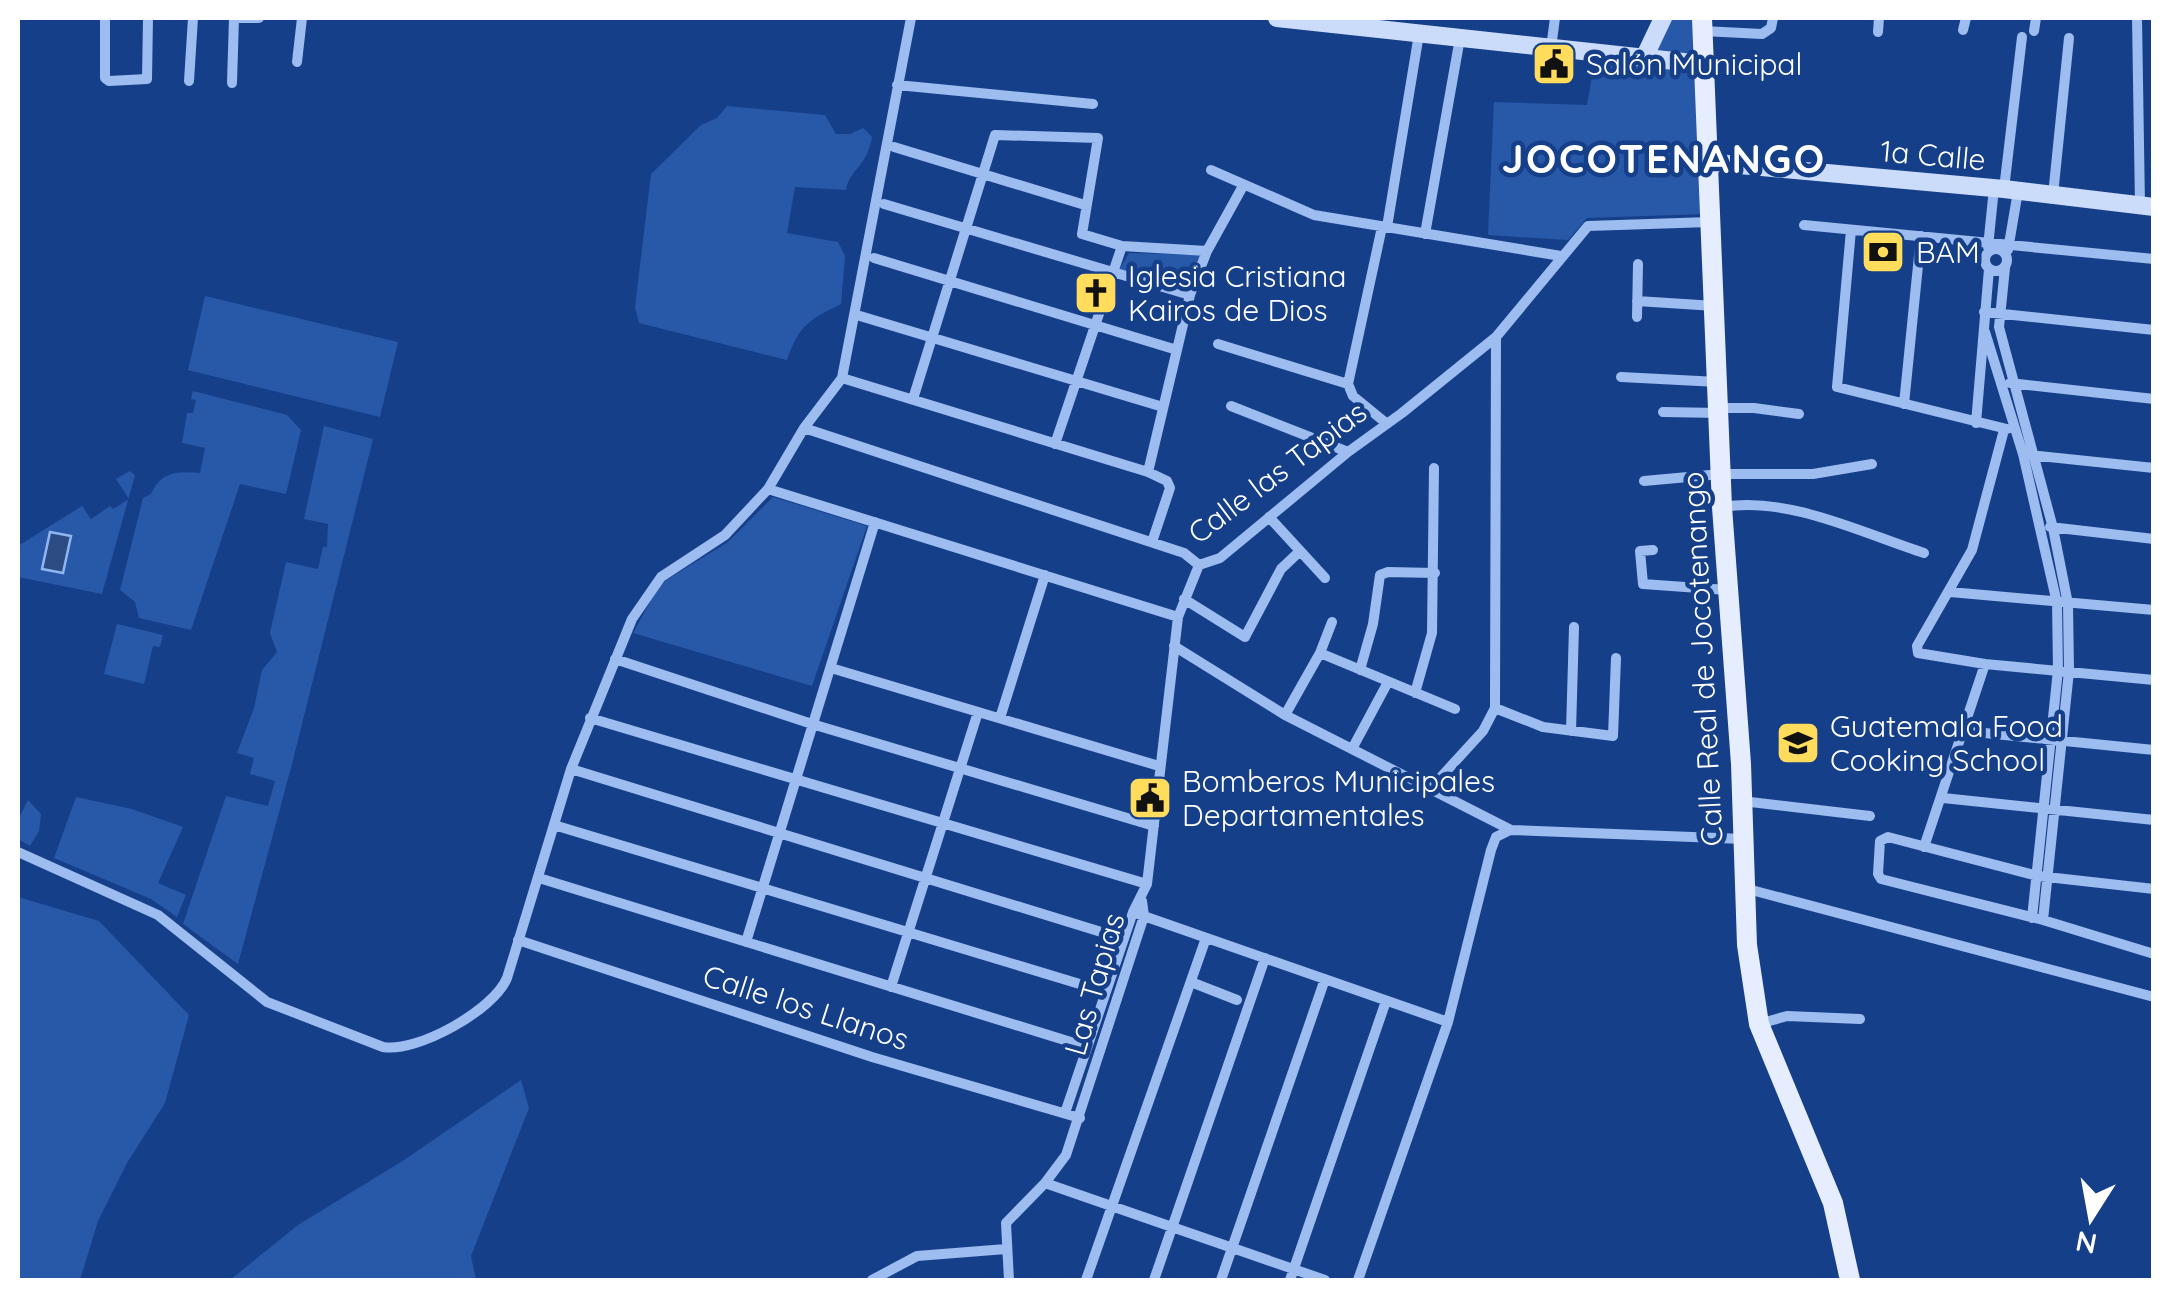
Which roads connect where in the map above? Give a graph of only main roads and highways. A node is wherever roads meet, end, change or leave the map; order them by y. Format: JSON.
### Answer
{"nodes":[{"id":1,"x":1702,"y":24,"type":"edge"},
{"id":2,"x":1850,"y":1280,"type":"edge"}],
"edges":[{"from":1,"to":2,"type":"main road","name":"Calle Real de Jocotenango"}]}
